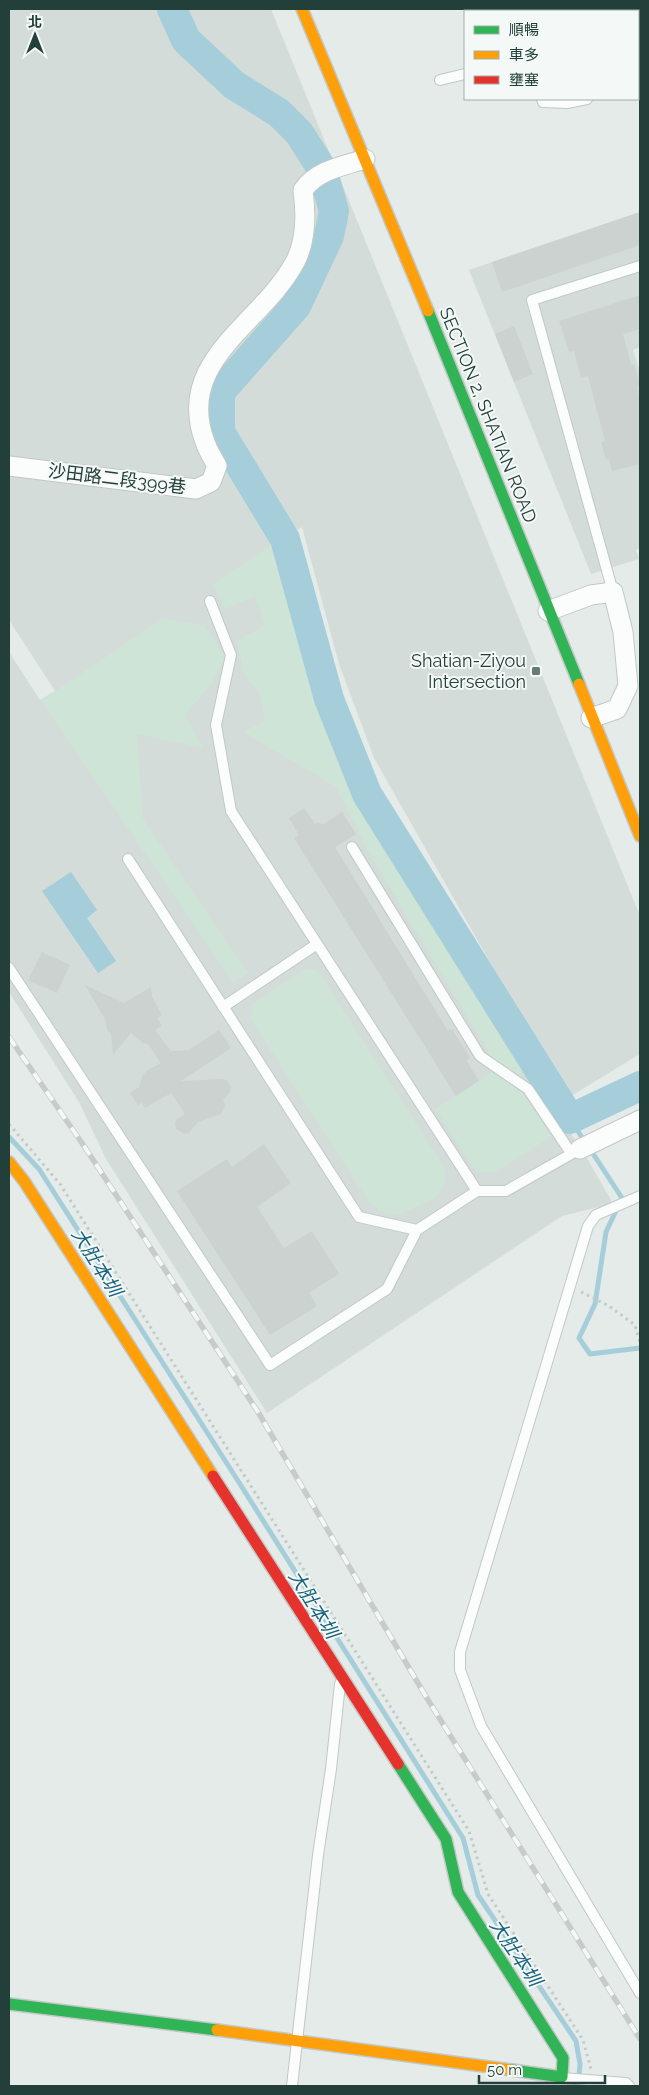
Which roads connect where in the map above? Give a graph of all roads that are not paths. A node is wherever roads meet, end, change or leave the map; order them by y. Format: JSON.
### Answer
{"nodes":[{"id":1,"x":302,"y":9,"type":"edge"},
{"id":2,"x":464,"y":74,"type":"edge"},
{"id":3,"x":440,"y":80,"type":"dead end"},
{"id":4,"x":542,"y":100,"type":"edge"},
{"id":5,"x":581,"y":100,"type":"edge"},
{"id":6,"x":365,"y":159,"type":"junction"},
{"id":7,"x":640,"y":266,"type":"edge"},
{"id":8,"x":9,"y":466,"type":"edge"},
{"id":9,"x":614,"y":592,"type":"junction"},
{"id":10,"x":210,"y":601,"type":"dead end"},
{"id":11,"x":548,"y":611,"type":"junction"},
{"id":12,"x":592,"y":718,"type":"junction"},
{"id":13,"x":640,"y":836,"type":"edge"},
{"id":14,"x":352,"y":847,"type":"dead end"},
{"id":15,"x":128,"y":859,"type":"dead end"},
{"id":16,"x":317,"y":944,"type":"junction"},
{"id":17,"x":9,"y":968,"type":"edge"},
{"id":18,"x":223,"y":1007,"type":"junction"},
{"id":19,"x":640,"y":1120,"type":"edge"},
{"id":20,"x":576,"y":1151,"type":"junction"},
{"id":21,"x":9,"y":1162,"type":"edge"},
{"id":22,"x":477,"y":1192,"type":"junction"},
{"id":23,"x":640,"y":1196,"type":"edge"},
{"id":24,"x":417,"y":1230,"type":"junction"},
{"id":25,"x":340,"y":1676,"type":"junction"},
{"id":26,"x":640,"y":1993,"type":"edge"},
{"id":27,"x":9,"y":2004,"type":"edge"},
{"id":28,"x":296,"y":2040,"type":"junction"},
{"id":29,"x":562,"y":2082,"type":"edge"},
{"id":30,"x":592,"y":2083,"type":"edge"},
{"id":31,"x":292,"y":2086,"type":"edge"},
{"id":32,"x":629,"y":2086,"type":"edge"}],
"edges":[{"from":1,"to":6,"type":"street","name":"SECTION 2, SHATIAN ROAD"},
{"from":2,"to":3,"type":"lane"},
{"from":4,"to":5,"type":"lane"},
{"from":6,"to":8,"type":"street","name":"沙田路二段399巷"},
{"from":6,"to":11,"type":"street","name":"SECTION 2, SHATIAN ROAD"},
{"from":7,"to":9,"type":"lane"},
{"from":9,"to":11,"type":"street"},
{"from":9,"to":12,"type":"street"},
{"from":10,"to":16,"type":"lane"},
{"from":11,"to":12,"type":"street","name":"SECTION 2, SHATIAN ROAD"},
{"from":12,"to":13,"type":"street","name":"SECTION 2, SHATIAN ROAD"},
{"from":14,"to":20,"type":"lane"},
{"from":15,"to":18,"type":"lane"},
{"from":16,"to":18,"type":"lane"},
{"from":16,"to":22,"type":"lane"},
{"from":17,"to":24,"type":"lane"},
{"from":18,"to":24,"type":"lane"},
{"from":19,"to":20,"type":"street"},
{"from":20,"to":22,"type":"lane"},
{"from":21,"to":25,"type":"street"},
{"from":22,"to":24,"type":"lane"},
{"from":23,"to":26,"type":"lane"},
{"from":25,"to":28,"type":"lane"},
{"from":25,"to":29,"type":"street"},
{"from":27,"to":28,"type":"street"},
{"from":28,"to":29,"type":"street"},
{"from":28,"to":31,"type":"lane"},
{"from":29,"to":30,"type":"lane"},
{"from":30,"to":32,"type":"lane"}]}
